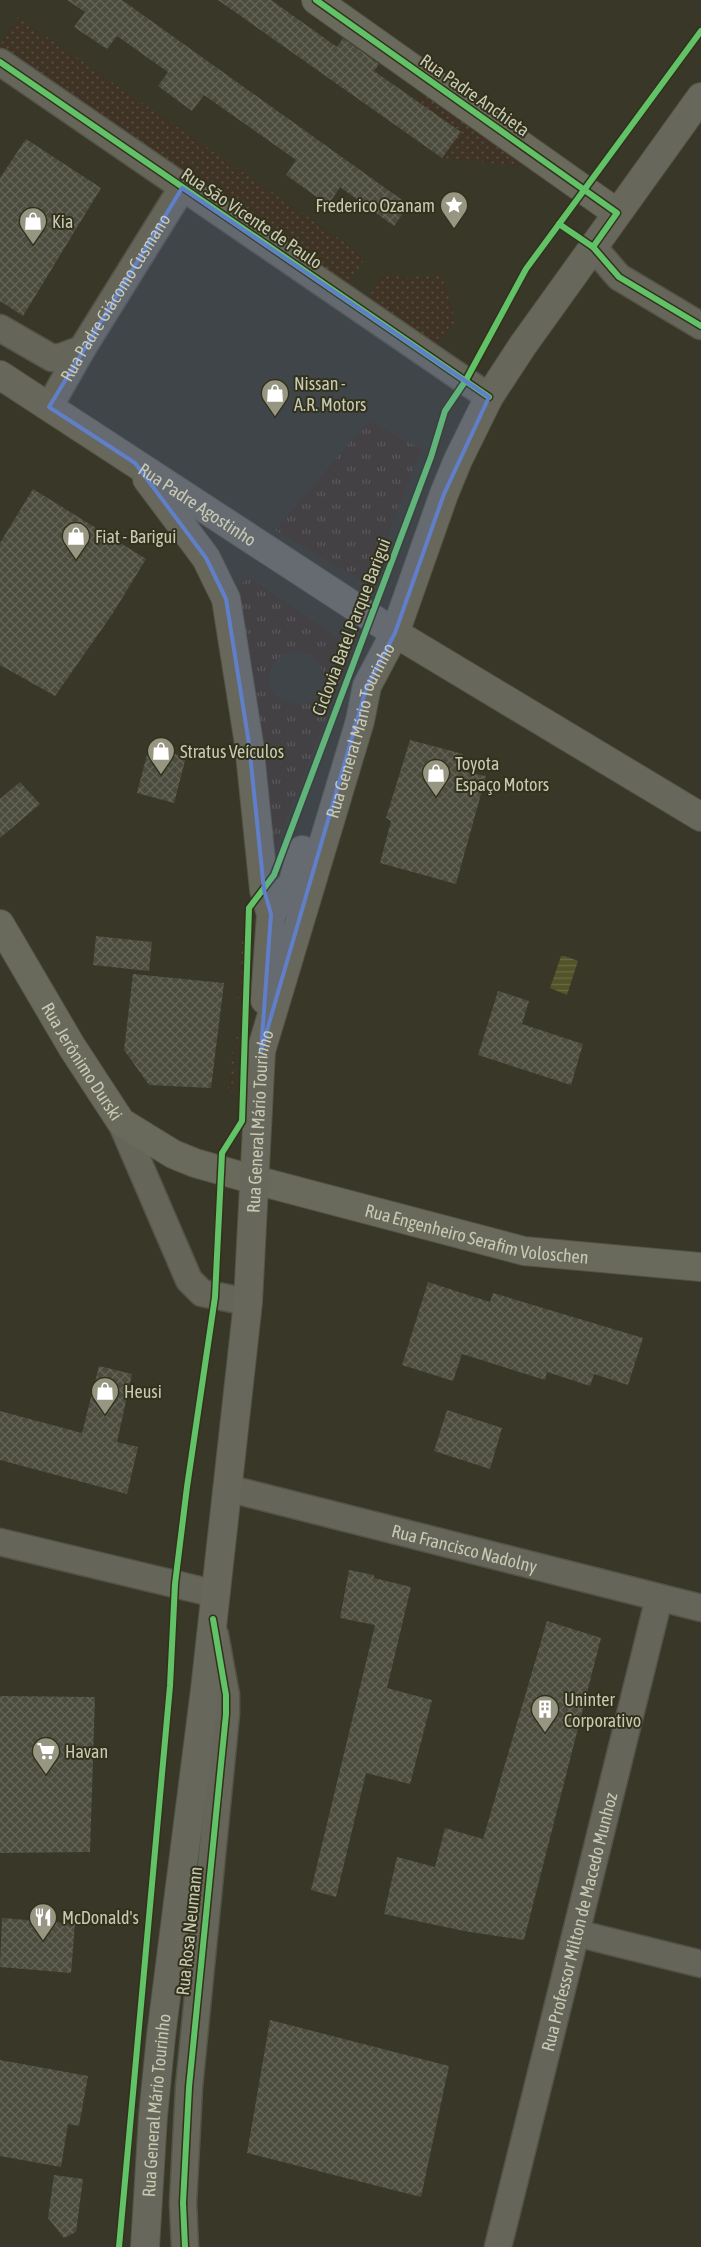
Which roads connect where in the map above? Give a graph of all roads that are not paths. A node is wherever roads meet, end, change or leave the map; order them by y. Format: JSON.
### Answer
{"nodes":[{"id":1,"x":316,"y":0,"type":"edge"},
{"id":2,"x":0,"y":62,"type":"edge"},
{"id":3,"x":701,"y":97,"type":"edge"},
{"id":4,"x":182,"y":188,"type":"junction"},
{"id":5,"x":617,"y":213,"type":"junction"},
{"id":6,"x":593,"y":247,"type":"junction"},
{"id":7,"x":701,"y":326,"type":"edge"},
{"id":8,"x":0,"y":328,"type":"edge"},
{"id":9,"x":82,"y":349,"type":"junction"},
{"id":10,"x":0,"y":375,"type":"edge"},
{"id":11,"x":489,"y":397,"type":"junction"},
{"id":12,"x":49,"y":407,"type":"junction"},
{"id":13,"x":135,"y":463,"type":"junction"},
{"id":14,"x":395,"y":633,"type":"junction"},
{"id":15,"x":368,"y":686,"type":"junction"},
{"id":16,"x":701,"y":817,"type":"edge"},
{"id":17,"x":271,"y":914,"type":"junction"},
{"id":18,"x":0,"y":924,"type":"edge"},
{"id":19,"x":261,"y":1051,"type":"junction"},
{"id":20,"x":121,"y":1122,"type":"junction"},
{"id":21,"x":255,"y":1180,"type":"junction"},
{"id":22,"x":701,"y":1267,"type":"edge"},
{"id":23,"x":248,"y":1302,"type":"junction"},
{"id":24,"x":227,"y":1488,"type":"junction"},
{"id":25,"x":0,"y":1542,"type":"edge"},
{"id":26,"x":659,"y":1598,"type":"junction"},
{"id":27,"x":214,"y":1607,"type":"junction"},
{"id":28,"x":701,"y":1608,"type":"edge"},
{"id":29,"x":576,"y":1933,"type":"junction"},
{"id":30,"x":701,"y":1964,"type":"edge"},
{"id":31,"x":145,"y":2247,"type":"edge"},
{"id":32,"x":185,"y":2247,"type":"edge"},
{"id":33,"x":498,"y":2247,"type":"edge"}],
"edges":[{"from":1,"to":5,"type":"street","name":"Rua Padre Anchieta"},
{"from":2,"to":4,"type":"street","name":"Rua São Vicente de Paulo"},
{"from":3,"to":5,"type":"main road","name":"Rua General Mário Tourinho"},
{"from":4,"to":9,"type":"street","name":"Rua Padre Giácomo Cusmano"},
{"from":4,"to":11,"type":"street","name":"Rua São Vicente de Paulo"},
{"from":5,"to":6,"type":"main road","name":"Rua General Mário Tourinho"},
{"from":6,"to":7,"type":"street"},
{"from":6,"to":11,"type":"main road","name":"Rua General Mário Tourinho"},
{"from":8,"to":9,"type":"street"},
{"from":9,"to":12,"type":"street","name":"Rua Padre Giácomo Cusmano"},
{"from":10,"to":12,"type":"main road","name":"Rua Padre Agostinho"},
{"from":11,"to":14,"type":"main road","name":"Rua General Mário Tourinho"},
{"from":12,"to":13,"type":"main road","name":"Rua Padre Agostinho"},
{"from":13,"to":14,"type":"main road","name":"Rua Padre Agostinho"},
{"from":13,"to":17,"type":"main road"},
{"from":14,"to":15,"type":"main road","name":"Rua General Mário Tourinho"},
{"from":14,"to":16,"type":"main road","name":"Rua Padre Agostinho"},
{"from":15,"to":17,"type":"main road"},
{"from":15,"to":19,"type":"main road","name":"Rua General Mário Tourinho"},
{"from":17,"to":19,"type":"main road"},
{"from":18,"to":20,"type":"street","name":"Rua Jerônimo Durski"},
{"from":19,"to":21,"type":"main road","name":"Rua General Mário Tourinho"},
{"from":20,"to":21,"type":"street","name":"Rua Jerônimo Durski"},
{"from":20,"to":23,"type":"street"},
{"from":21,"to":22,"type":"street","name":"Rua Engenheiro Serafim Voloschen"},
{"from":21,"to":23,"type":"main road","name":"Rua General Mário Tourinho"},
{"from":23,"to":24,"type":"main road","name":"Rua General Mário Tourinho"},
{"from":24,"to":26,"type":"street","name":"Rua Francisco Nadolny"},
{"from":24,"to":27,"type":"main road","name":"Rua General Mário Tourinho"},
{"from":25,"to":27,"type":"street"},
{"from":26,"to":28,"type":"street","name":"Rua Francisco Nadolny"},
{"from":26,"to":29,"type":"street","name":"Rua Professor Milton de Macedo Munhoz"},
{"from":27,"to":31,"type":"main road","name":"Rua General Mário Tourinho"},
{"from":27,"to":32,"type":"street","name":"Rua Rosa Neumann"},
{"from":29,"to":30,"type":"street"},
{"from":29,"to":33,"type":"street","name":"Rua Professor Milton de Macedo Munhoz"}]}
